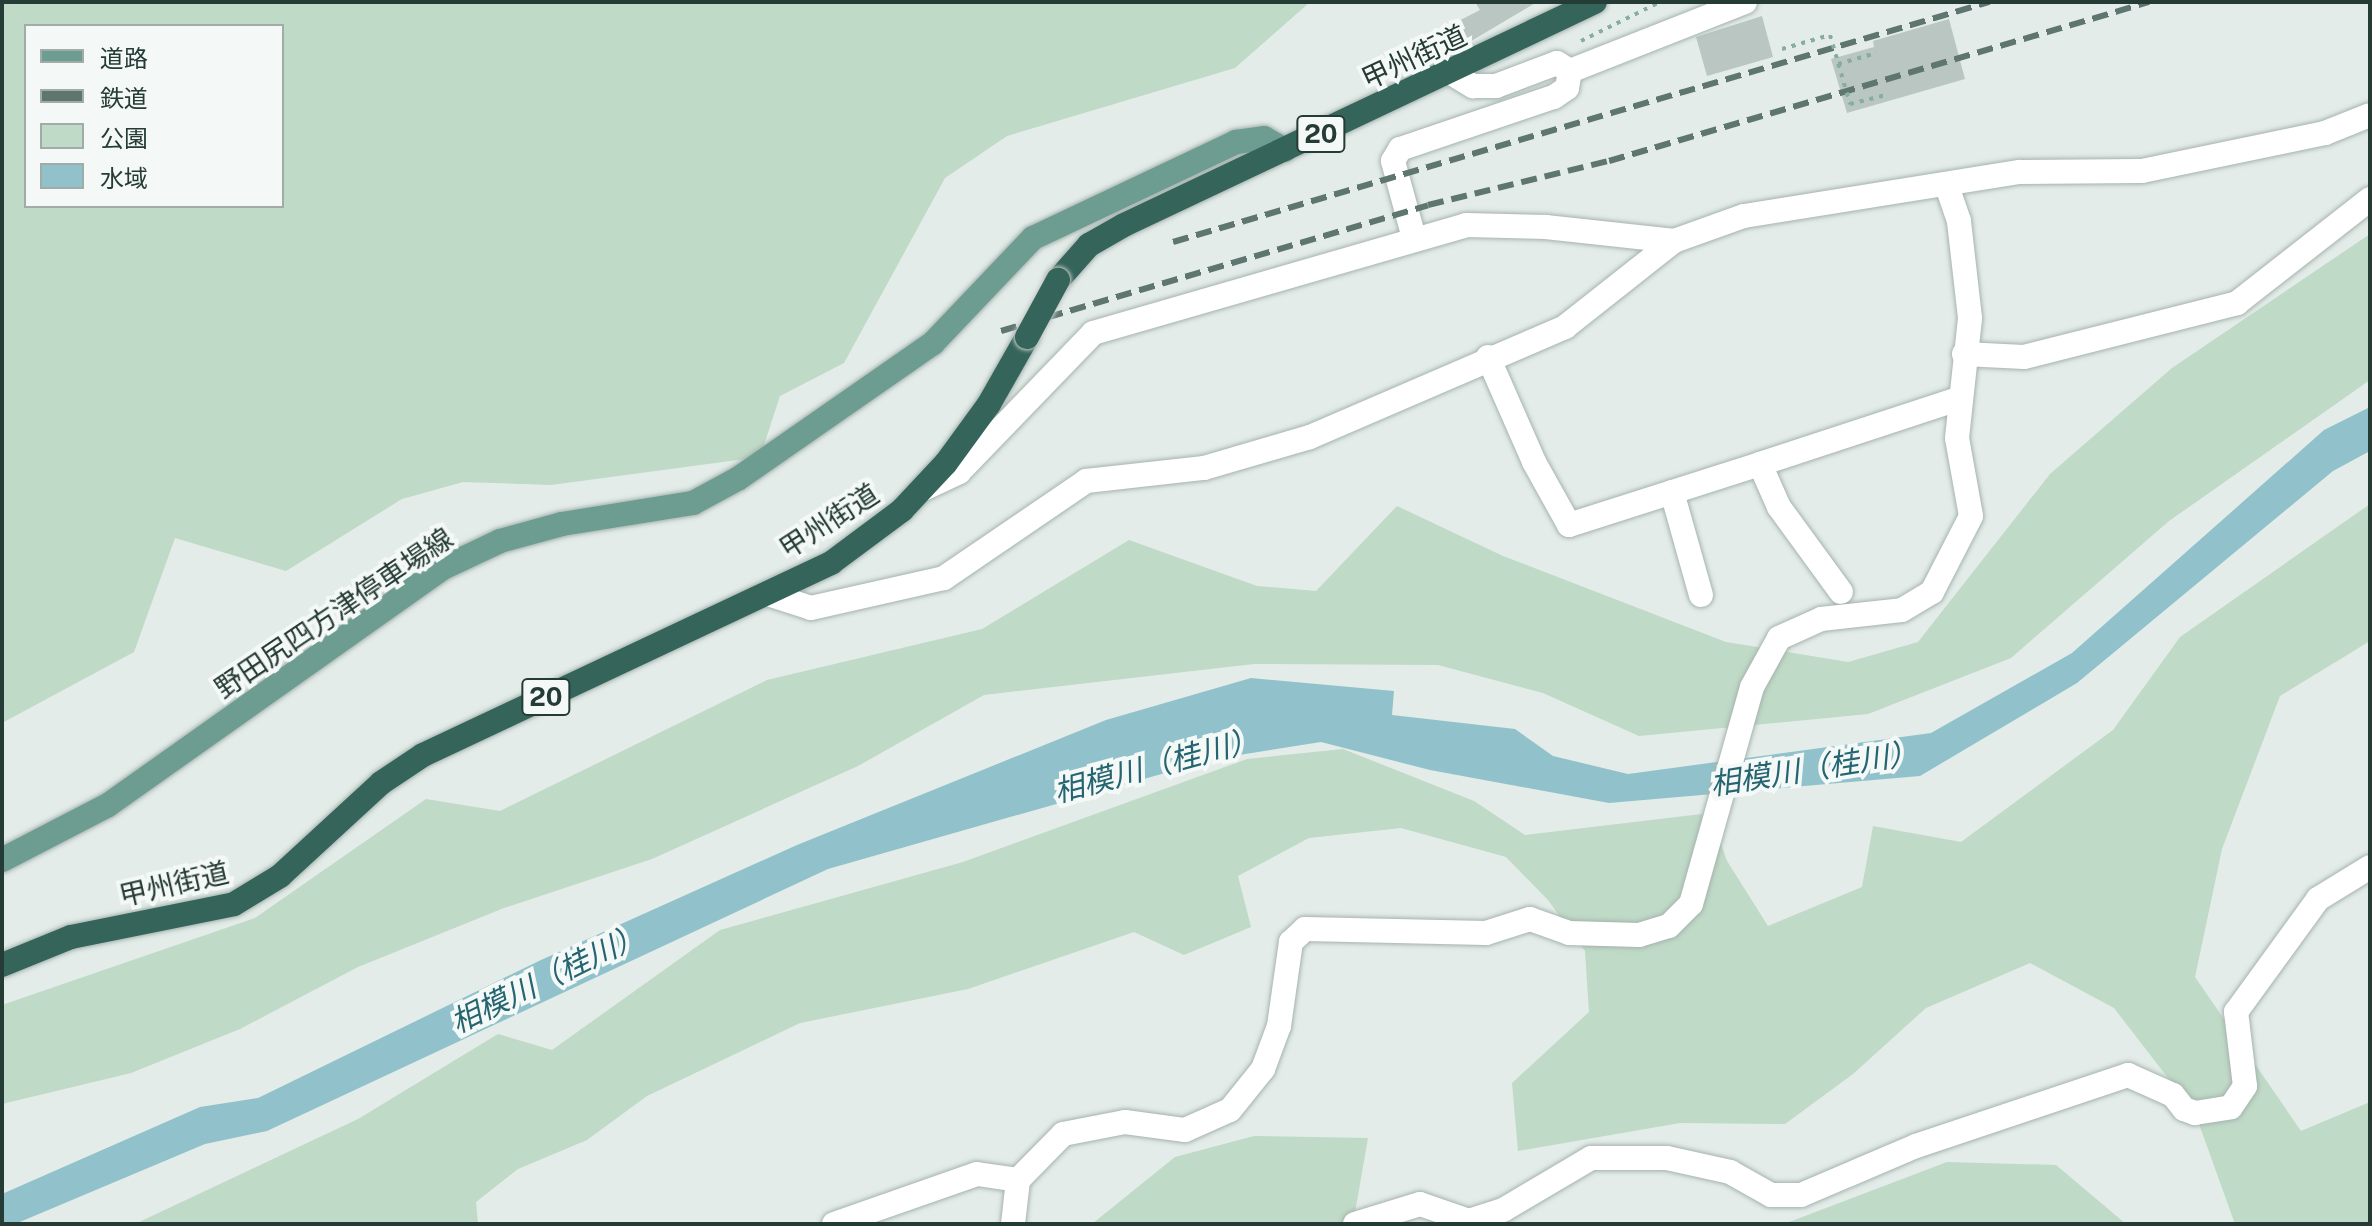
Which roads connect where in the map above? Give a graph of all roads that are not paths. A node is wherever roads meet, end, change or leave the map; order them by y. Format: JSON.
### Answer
{"nodes":[{"id":1,"x":1595,"y":2,"type":"edge"},
{"id":2,"x":1745,"y":2,"type":"edge"},
{"id":3,"x":1564,"y":67,"type":"junction"},
{"id":4,"x":1451,"y":73,"type":"junction"},
{"id":5,"x":2370,"y":115,"type":"edge"},
{"id":6,"x":1285,"y":150,"type":"junction"},
{"id":7,"x":1947,"y":186,"type":"junction"},
{"id":8,"x":2370,"y":199,"type":"edge"},
{"id":9,"x":1414,"y":238,"type":"junction"},
{"id":10,"x":1674,"y":241,"type":"junction"},
{"id":11,"x":1964,"y":354,"type":"junction"},
{"id":12,"x":1488,"y":357,"type":"junction"},
{"id":13,"x":1958,"y":399,"type":"junction"},
{"id":14,"x":1760,"y":464,"type":"junction"},
{"id":15,"x":921,"y":490,"type":"junction"},
{"id":16,"x":1672,"y":492,"type":"junction"},
{"id":17,"x":1841,"y":592,"type":"dead end"},
{"id":18,"x":768,"y":594,"type":"junction"},
{"id":19,"x":1701,"y":595,"type":"dead end"},
{"id":20,"x":2,"y":860,"type":"edge"},
{"id":21,"x":2370,"y":867,"type":"edge"},
{"id":22,"x":2,"y":965,"type":"edge"},
{"id":23,"x":1018,"y":1180,"type":"junction"},
{"id":24,"x":834,"y":1224,"type":"edge"},
{"id":25,"x":1013,"y":1224,"type":"edge"},
{"id":26,"x":1355,"y":1224,"type":"edge"}],
"edges":[{"from":1,"to":4,"type":"highway","name":"甲州街道","number":"20"},
{"from":2,"to":3,"type":"street"},
{"from":3,"to":4,"type":"street"},
{"from":3,"to":9,"type":"street"},
{"from":4,"to":6,"type":"highway","name":"甲州街道","number":"20"},
{"from":5,"to":7,"type":"street"},
{"from":6,"to":15,"type":"highway","name":"甲州街道","number":"20","bridge":true},
{"from":6,"to":20,"type":"main road","name":"野田尻四方津停車場線"},
{"from":7,"to":10,"type":"street"},
{"from":7,"to":11,"type":"street"},
{"from":8,"to":11,"type":"street"},
{"from":9,"to":10,"type":"street"},
{"from":9,"to":15,"type":"street"},
{"from":10,"to":12,"type":"street"},
{"from":11,"to":13,"type":"street"},
{"from":12,"to":16,"type":"street"},
{"from":12,"to":18,"type":"street"},
{"from":13,"to":14,"type":"street"},
{"from":13,"to":23,"type":"street"},
{"from":14,"to":16,"type":"street"},
{"from":14,"to":17,"type":"street"},
{"from":15,"to":18,"type":"highway","name":"甲州街道","number":"20"},
{"from":16,"to":19,"type":"street"},
{"from":18,"to":22,"type":"highway","name":"甲州街道","number":"20"},
{"from":21,"to":26,"type":"street"},
{"from":23,"to":24,"type":"street"},
{"from":23,"to":25,"type":"street"}]}
